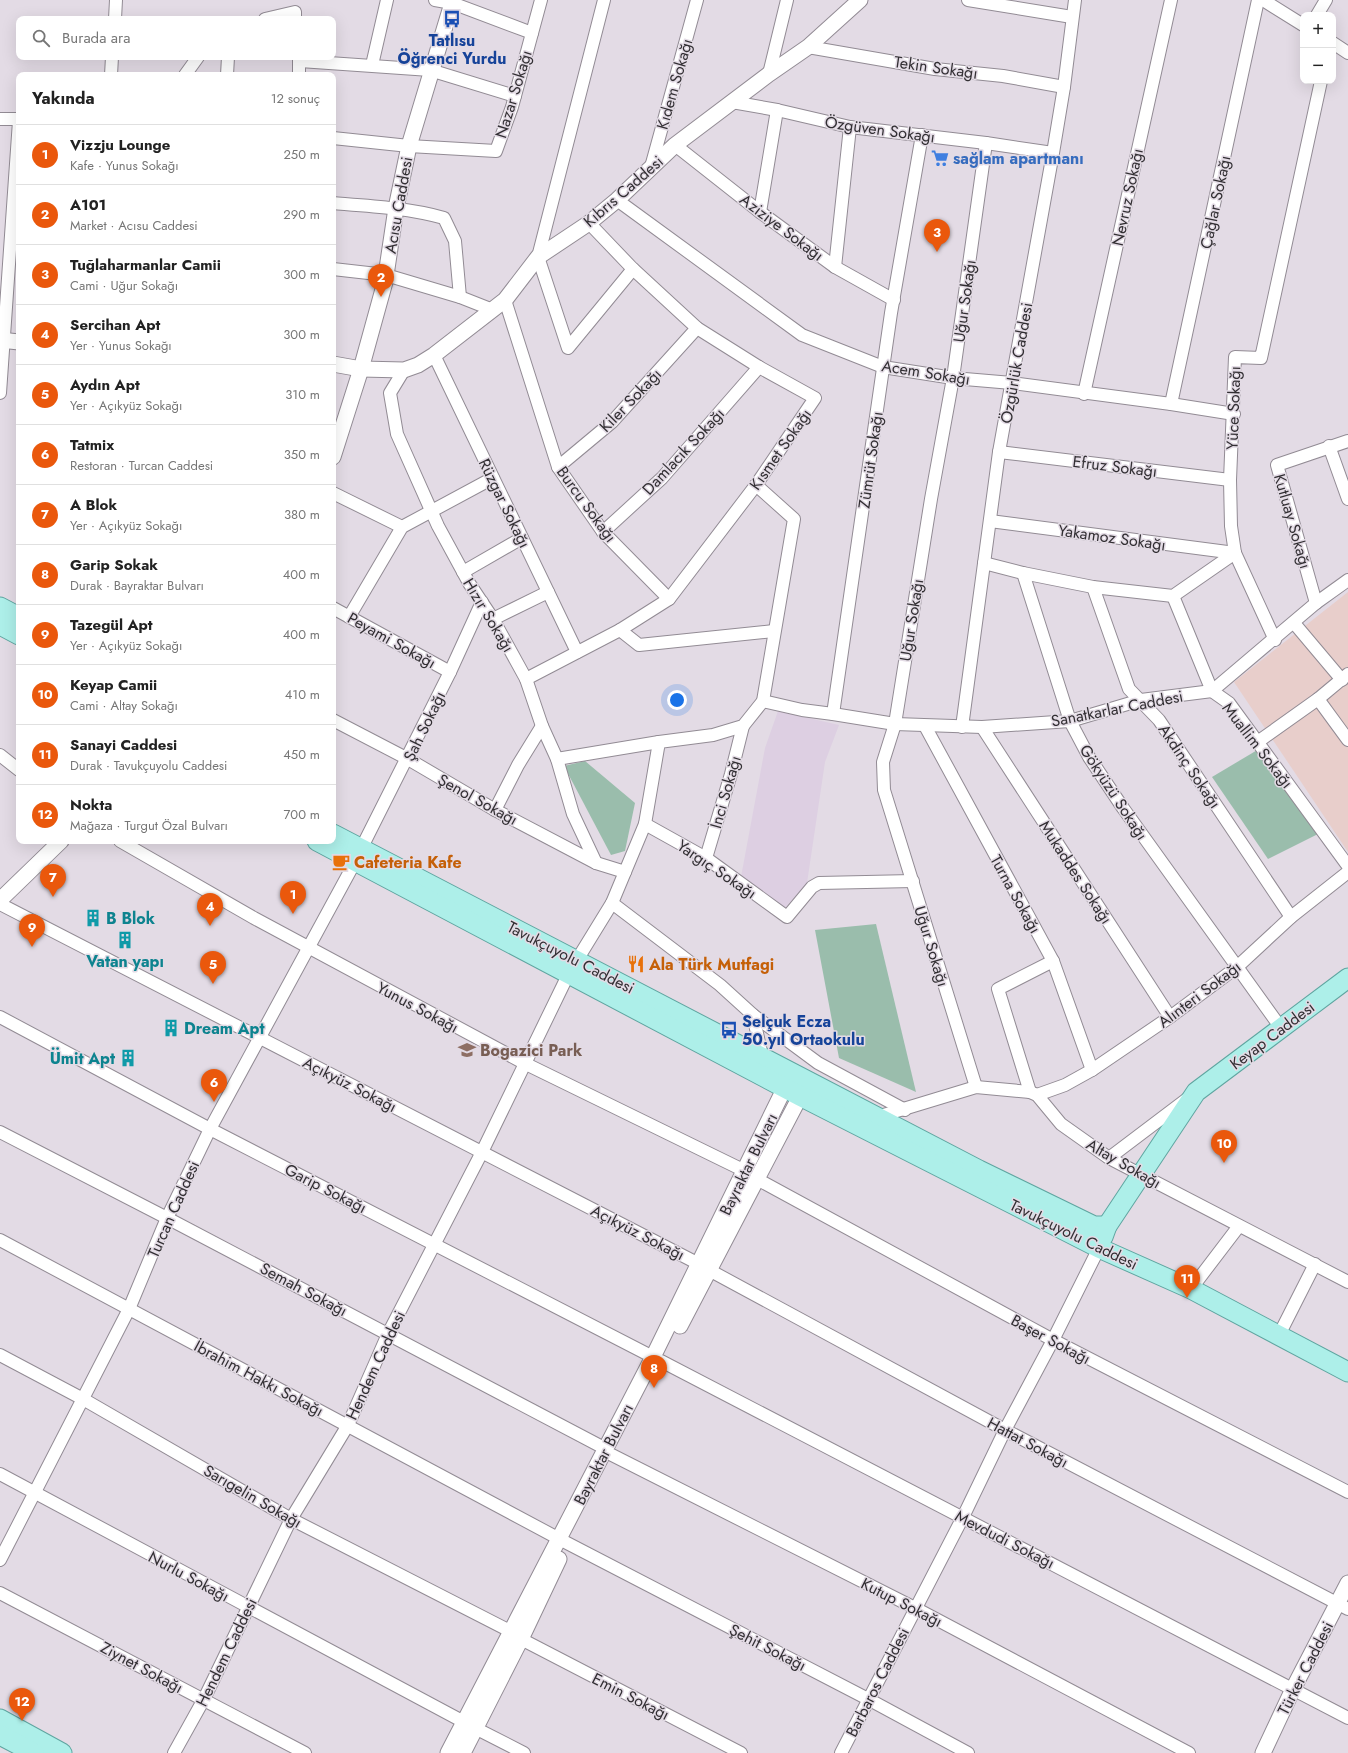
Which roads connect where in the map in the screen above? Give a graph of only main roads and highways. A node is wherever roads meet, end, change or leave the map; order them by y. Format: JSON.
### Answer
{"nodes":[{"id":1,"x":0,"y":607,"type":"edge"},
{"id":2,"x":16,"y":615,"type":"edge"},
{"id":3,"x":0,"y":625,"type":"edge"},
{"id":4,"x":16,"y":633,"type":"edge"},
{"id":5,"x":336,"y":837,"type":"edge"},
{"id":6,"x":326,"y":844,"type":"edge"},
{"id":7,"x":358,"y":855,"type":"junction"},
{"id":8,"x":573,"y":966,"type":"junction"},
{"id":9,"x":1348,"y":978,"type":"edge"},
{"id":10,"x":797,"y":1084,"type":"junction"},
{"id":11,"x":1107,"y":1226,"type":"junction"},
{"id":12,"x":1099,"y":1248,"type":"junction"},
{"id":13,"x":1348,"y":1372,"type":"edge"},
{"id":14,"x":0,"y":1719,"type":"edge"},
{"id":15,"x":0,"y":1735,"type":"edge"},
{"id":16,"x":34,"y":1753,"type":"edge"},
{"id":17,"x":62,"y":1753,"type":"edge"}],
"edges":[{"from":1,"to":2,"type":"main road"},
{"from":3,"to":4,"type":"main road"},
{"from":5,"to":7,"type":"main road","name":"Tavukçuyolu Caddesi"},
{"from":6,"to":7,"type":"main road"},
{"from":7,"to":8,"type":"main road","name":"Tavukçuyolu Caddesi"},
{"from":8,"to":10,"type":"main road","name":"Tavukçuyolu Caddesi"},
{"from":8,"to":10,"type":"main road","name":"Tavukçuyolu Caddesi"},
{"from":9,"to":11,"type":"main road","name":"Keyap Caddesi"},
{"from":10,"to":11,"type":"main road","name":"Tavukçuyolu Caddesi"},
{"from":10,"to":12,"type":"main road","name":"Tavukçuyolu Caddesi"},
{"from":11,"to":12,"type":"main road","name":"Keyap Caddesi"},
{"from":12,"to":13,"type":"main road","name":"Tavukçuyolu Caddesi"},
{"from":14,"to":17,"type":"main road"},
{"from":15,"to":16,"type":"main road"}]}
